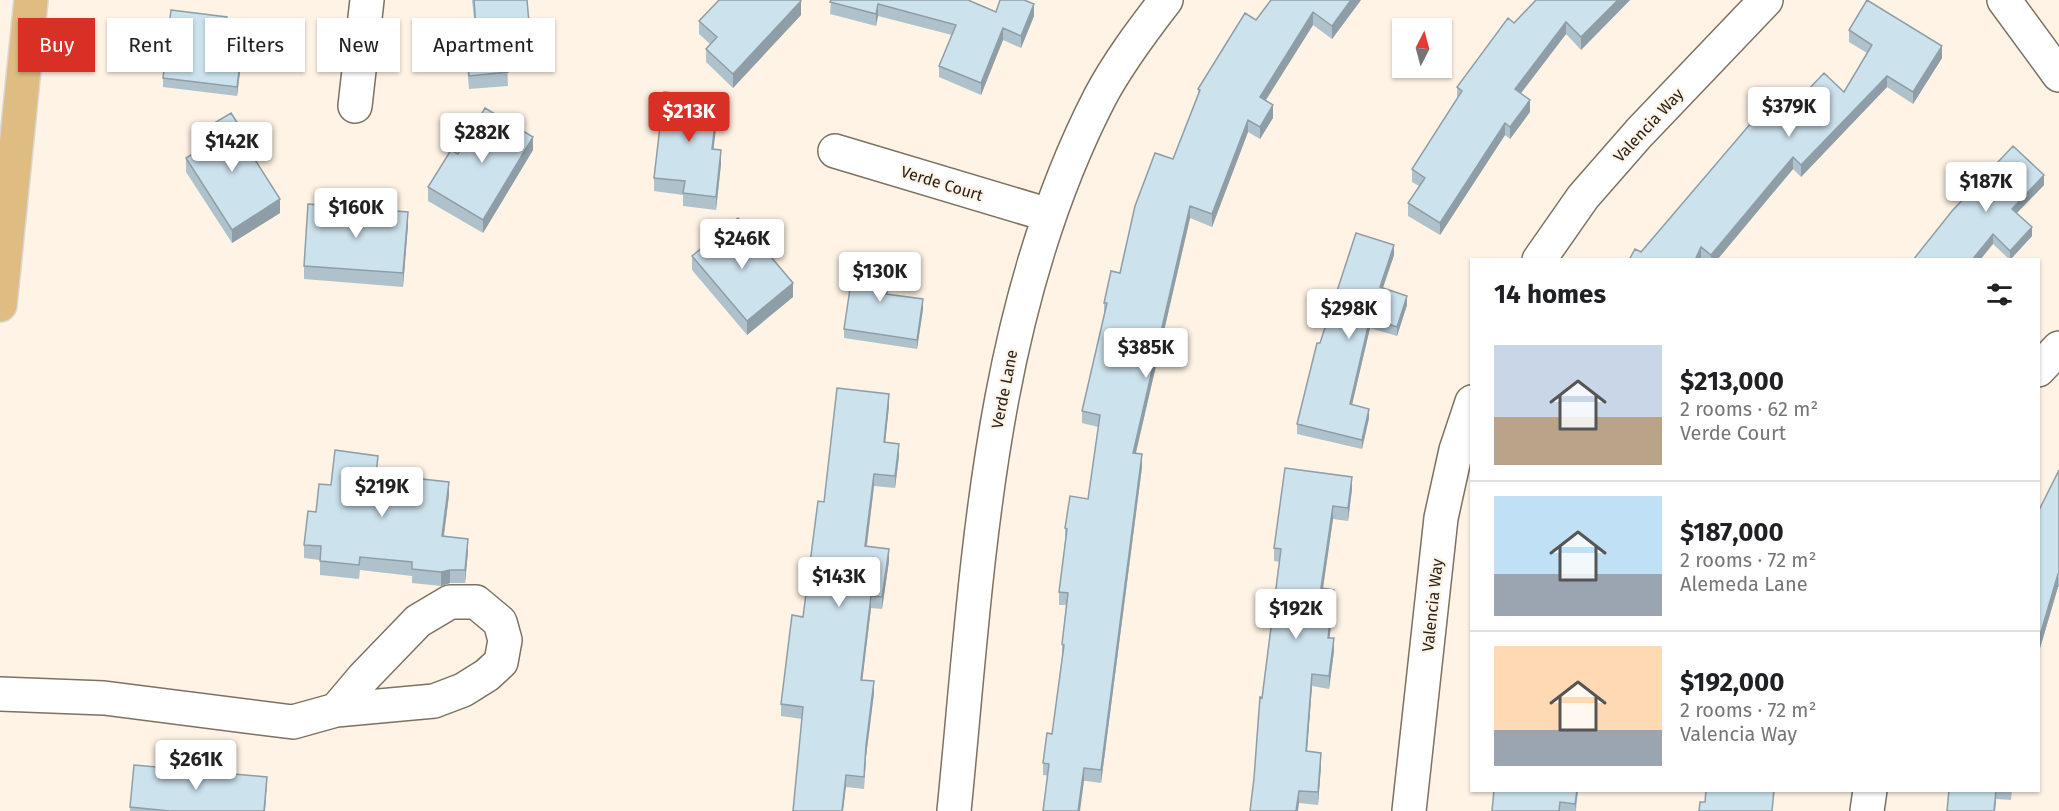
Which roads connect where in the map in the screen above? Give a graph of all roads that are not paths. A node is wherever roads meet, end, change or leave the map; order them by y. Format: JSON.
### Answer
{"nodes":[{"id":1,"x":31,"y":0,"type":"edge"},
{"id":2,"x":367,"y":0,"type":"edge"},
{"id":3,"x":1166,"y":0,"type":"edge"},
{"id":4,"x":1766,"y":0,"type":"edge"},
{"id":5,"x":2004,"y":0,"type":"edge"},
{"id":6,"x":2059,"y":75,"type":"edge"},
{"id":7,"x":356,"y":106,"type":"dead end"},
{"id":8,"x":836,"y":151,"type":"dead end"},
{"id":9,"x":1049,"y":215,"type":"junction"},
{"id":10,"x":1540,"y":258,"type":"edge"},
{"id":11,"x":0,"y":306,"type":"edge"},
{"id":12,"x":2059,"y":348,"type":"edge"},
{"id":13,"x":2040,"y":368,"type":"edge"},
{"id":14,"x":1470,"y":408,"type":"edge"},
{"id":15,"x":0,"y":694,"type":"edge"},
{"id":16,"x":336,"y":710,"type":"junction"},
{"id":17,"x":1870,"y":792,"type":"edge"},
{"id":18,"x":954,"y":811,"type":"edge"},
{"id":19,"x":1409,"y":811,"type":"edge"},
{"id":20,"x":1867,"y":811,"type":"edge"}],
"edges":[{"from":1,"to":11,"type":"main road"},
{"from":2,"to":7,"type":"street"},
{"from":3,"to":9,"type":"street","name":"Verde Lane"},
{"from":4,"to":10,"type":"street","name":"Valencia Way"},
{"from":5,"to":6,"type":"street"},
{"from":8,"to":9,"type":"street","name":"Verde Court"},
{"from":9,"to":18,"type":"street","name":"Verde Lane"},
{"from":12,"to":13,"type":"street"},
{"from":14,"to":19,"type":"street","name":"Valencia Way"},
{"from":15,"to":16,"type":"street"},
{"from":16,"to":16,"type":"street"},
{"from":17,"to":20,"type":"street"}]}
